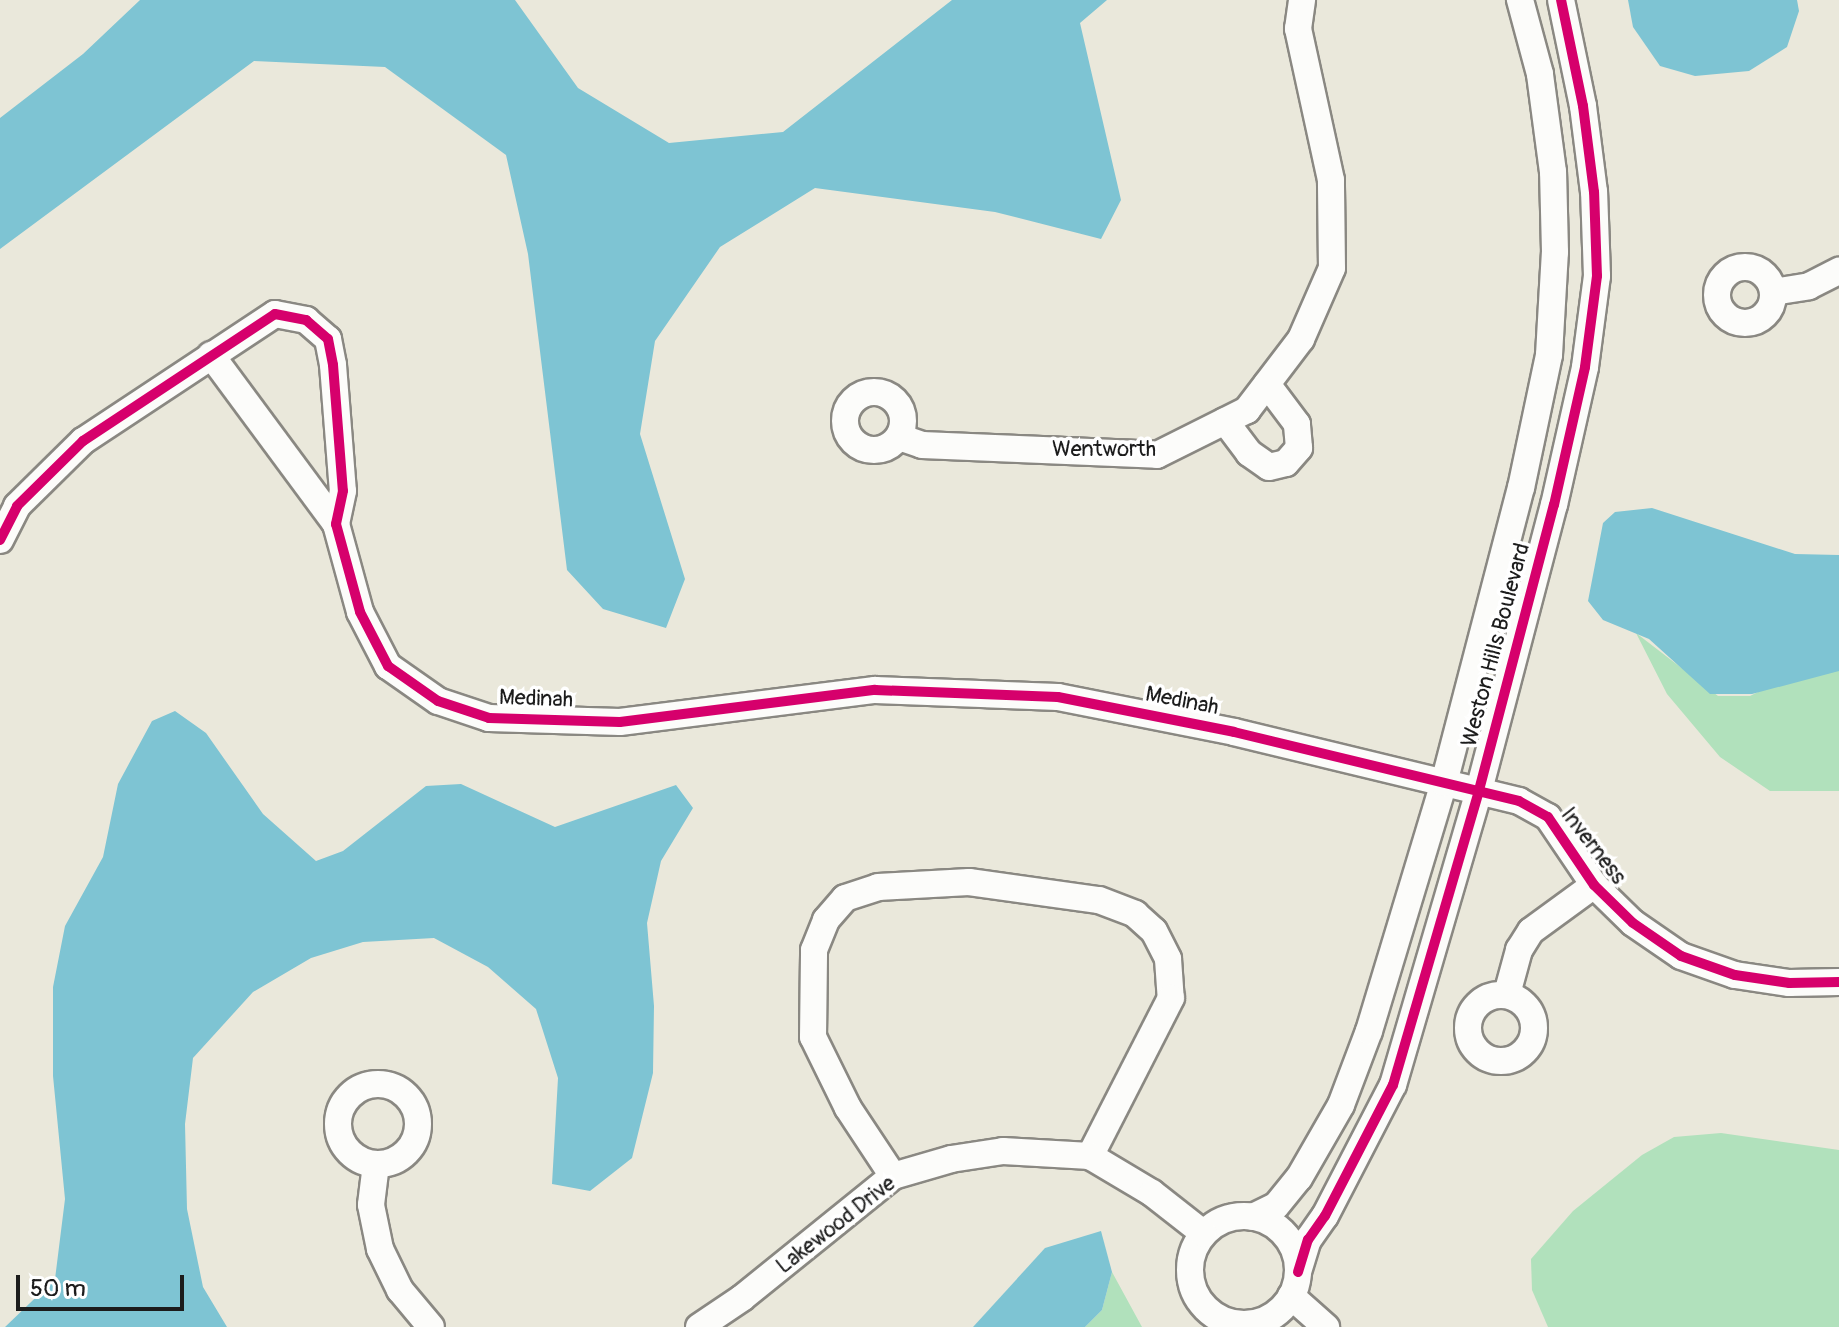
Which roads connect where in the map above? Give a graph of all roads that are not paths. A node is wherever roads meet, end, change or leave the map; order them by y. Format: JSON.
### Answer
{"nodes":[{"id":1,"x":1302,"y":0,"type":"edge"},
{"id":2,"x":1520,"y":0,"type":"edge"},
{"id":3,"x":1561,"y":0,"type":"edge"},
{"id":4,"x":1839,"y":271,"type":"edge"},
{"id":5,"x":1773,"y":292,"type":"dead end"},
{"id":6,"x":211,"y":355,"type":"junction"},
{"id":7,"x":1267,"y":384,"type":"junction"},
{"id":8,"x":1225,"y":421,"type":"junction"},
{"id":9,"x":899,"y":437,"type":"dead end"},
{"id":10,"x":336,"y":524,"type":"junction"},
{"id":11,"x":0,"y":540,"type":"edge"},
{"id":12,"x":1444,"y":783,"type":"junction"},
{"id":13,"x":1478,"y":794,"type":"junction"},
{"id":14,"x":1594,"y":885,"type":"junction"},
{"id":15,"x":1839,"y":982,"type":"edge"},
{"id":16,"x":1507,"y":994,"type":"dead end"},
{"id":17,"x":1090,"y":1156,"type":"junction"},
{"id":18,"x":376,"y":1164,"type":"dead end"},
{"id":19,"x":893,"y":1176,"type":"junction"},
{"id":20,"x":1253,"y":1217,"type":"junction"},
{"id":21,"x":1203,"y":1233,"type":"junction"},
{"id":22,"x":1294,"y":1284,"type":"junction"},
{"id":23,"x":431,"y":1327,"type":"edge"},
{"id":24,"x":699,"y":1327,"type":"edge"},
{"id":25,"x":1326,"y":1327,"type":"edge"}],
"edges":[{"from":1,"to":7,"type":"street","name":"Wentworth"},
{"from":2,"to":12,"type":"street","name":"Weston Hills Boulevard"},
{"from":3,"to":13,"type":"street","name":"Weston Hills Boulevard"},
{"from":4,"to":5,"type":"street"},
{"from":6,"to":10,"type":"street"},
{"from":6,"to":10,"type":"street","name":"Medinah"},
{"from":6,"to":11,"type":"street","name":"Medinah"},
{"from":7,"to":8,"type":"street","name":"Wentworth"},
{"from":7,"to":8,"type":"street"},
{"from":8,"to":9,"type":"street","name":"Wentworth"},
{"from":10,"to":12,"type":"street","name":"Medinah"},
{"from":12,"to":13,"type":"street","name":"Inverness"},
{"from":12,"to":20,"type":"street","name":"Weston Hills Boulevard"},
{"from":13,"to":14,"type":"street","name":"Inverness"},
{"from":13,"to":22,"type":"street","name":"Weston Hills Boulevard"},
{"from":14,"to":15,"type":"street","name":"Inverness"},
{"from":14,"to":16,"type":"street","name":"Inverness"},
{"from":17,"to":19,"type":"street","name":"Lakewood Drive"},
{"from":17,"to":19,"type":"street"},
{"from":17,"to":21,"type":"street","name":"Lakewood Drive"},
{"from":18,"to":23,"type":"street"},
{"from":19,"to":24,"type":"street","name":"Lakewood Drive"},
{"from":20,"to":21,"type":"street"},
{"from":20,"to":22,"type":"street"},
{"from":21,"to":22,"type":"street"},
{"from":22,"to":25,"type":"street"}]}
